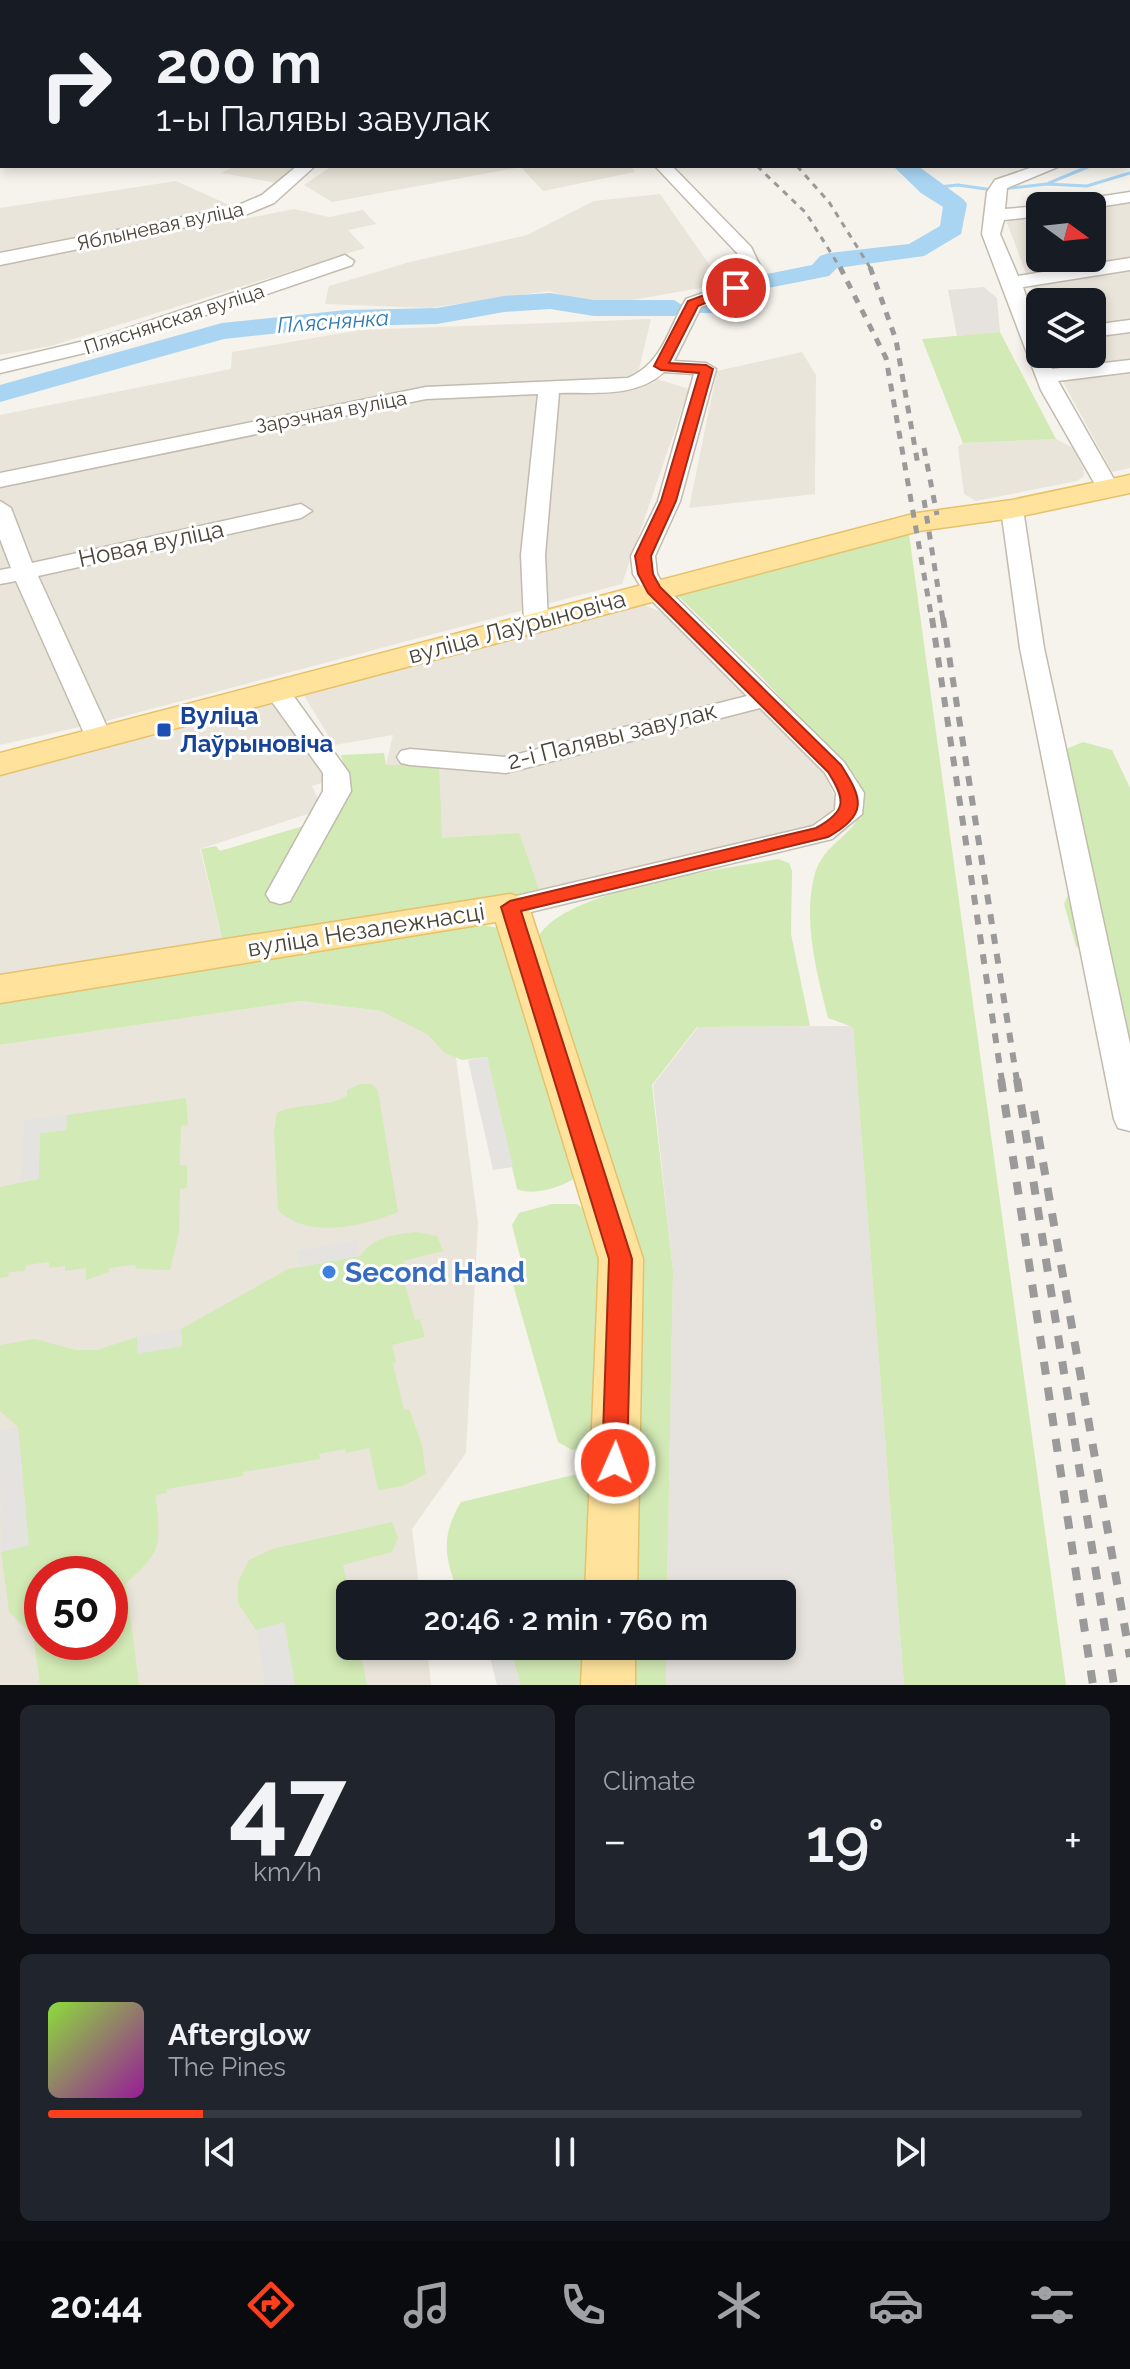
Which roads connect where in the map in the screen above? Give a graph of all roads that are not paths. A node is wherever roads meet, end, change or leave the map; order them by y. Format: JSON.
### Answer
{"nodes":[{"id":1,"x":305,"y":168,"type":"edge"},
{"id":2,"x":665,"y":168,"type":"edge"},
{"id":3,"x":1046,"y":168,"type":"edge"},
{"id":4,"x":999,"y":181,"type":"edge"},
{"id":5,"x":1130,"y":197,"type":"edge"},
{"id":6,"x":1106,"y":201,"type":"edge"},
{"id":7,"x":1026,"y":212,"type":"edge"},
{"id":8,"x":996,"y":215,"type":"junction"},
{"id":9,"x":0,"y":259,"type":"edge"},
{"id":10,"x":345,"y":261,"type":"dead end"},
{"id":11,"x":1130,"y":264,"type":"edge"},
{"id":12,"x":1012,"y":283,"type":"junction"},
{"id":13,"x":1026,"y":319,"type":"edge"},
{"id":14,"x":1130,"y":326,"type":"edge"},
{"id":15,"x":1106,"y":329,"type":"edge"},
{"id":16,"x":661,"y":366,"type":"junction"},
{"id":17,"x":1130,"y":366,"type":"edge"},
{"id":18,"x":0,"y":367,"type":"edge"},
{"id":19,"x":1044,"y":368,"type":"edge"},
{"id":20,"x":1047,"y":376,"type":"junction"},
{"id":21,"x":549,"y":389,"type":"junction"},
{"id":22,"x":0,"y":480,"type":"edge"},
{"id":23,"x":1119,"y":486,"type":"edge"},
{"id":24,"x":0,"y":508,"type":"edge"},
{"id":25,"x":1012,"y":509,"type":"junction"},
{"id":26,"x":301,"y":511,"type":"dead end"},
{"id":27,"x":12,"y":574,"type":"edge"},
{"id":28,"x":654,"y":590,"type":"junction"},
{"id":29,"x":536,"y":622,"type":"junction"},
{"id":30,"x":278,"y":692,"type":"junction"},
{"id":31,"x":766,"y":699,"type":"junction"},
{"id":32,"x":100,"y":740,"type":"junction"},
{"id":33,"x":410,"y":757,"type":"dead end"},
{"id":34,"x":0,"y":764,"type":"edge"},
{"id":35,"x":280,"y":894,"type":"dead end"},
{"id":36,"x":510,"y":907,"type":"junction"},
{"id":37,"x":0,"y":989,"type":"edge"},
{"id":38,"x":1130,"y":1119,"type":"edge"},
{"id":39,"x":611,"y":1580,"type":"edge"},
{"id":40,"x":609,"y":1660,"type":"edge"},
{"id":41,"x":608,"y":1685,"type":"edge"}],
"edges":[{"from":1,"to":9,"type":"street","name":"Яблыневая вуліца"},
{"from":2,"to":16,"type":"street"},
{"from":3,"to":4,"type":"street"},
{"from":4,"to":8,"type":"street"},
{"from":5,"to":6,"type":"street"},
{"from":7,"to":8,"type":"street"},
{"from":8,"to":12,"type":"street"},
{"from":10,"to":18,"type":"street","name":"Пляснянская вуліца"},
{"from":11,"to":12,"type":"street"},
{"from":12,"to":13,"type":"street"},
{"from":14,"to":15,"type":"street"},
{"from":16,"to":21,"type":"street","name":"Зарэчная вуліца"},
{"from":16,"to":28,"type":"street"},
{"from":17,"to":20,"type":"street"},
{"from":19,"to":20,"type":"street"},
{"from":20,"to":23,"type":"street"},
{"from":21,"to":22,"type":"street","name":"Зарэчная вуліца"},
{"from":21,"to":29,"type":"street"},
{"from":23,"to":25,"type":"main road","name":"вуліца Лаўрыновіча"},
{"from":24,"to":27,"type":"street"},
{"from":25,"to":28,"type":"main road","name":"вуліца Лаўрыновіча"},
{"from":25,"to":38,"type":"street"},
{"from":26,"to":27,"type":"street","name":"Новая вуліца"},
{"from":27,"to":32,"type":"street"},
{"from":28,"to":29,"type":"main road","name":"вуліца Лаўрыновіча"},
{"from":28,"to":31,"type":"street"},
{"from":29,"to":30,"type":"main road","name":"вуліца Лаўрыновіча"},
{"from":30,"to":32,"type":"main road","name":"вуліца Лаўрыновіча"},
{"from":30,"to":35,"type":"street"},
{"from":31,"to":33,"type":"street","name":"2-і Палявы завулак"},
{"from":31,"to":36,"type":"street"},
{"from":32,"to":34,"type":"main road","name":"вуліца Лаўрыновіча"},
{"from":36,"to":37,"type":"main road","name":"вуліца Незалежнасці"},
{"from":36,"to":39,"type":"main road","name":"вуліца Незалежнасці"},
{"from":40,"to":41,"type":"main road"}]}
